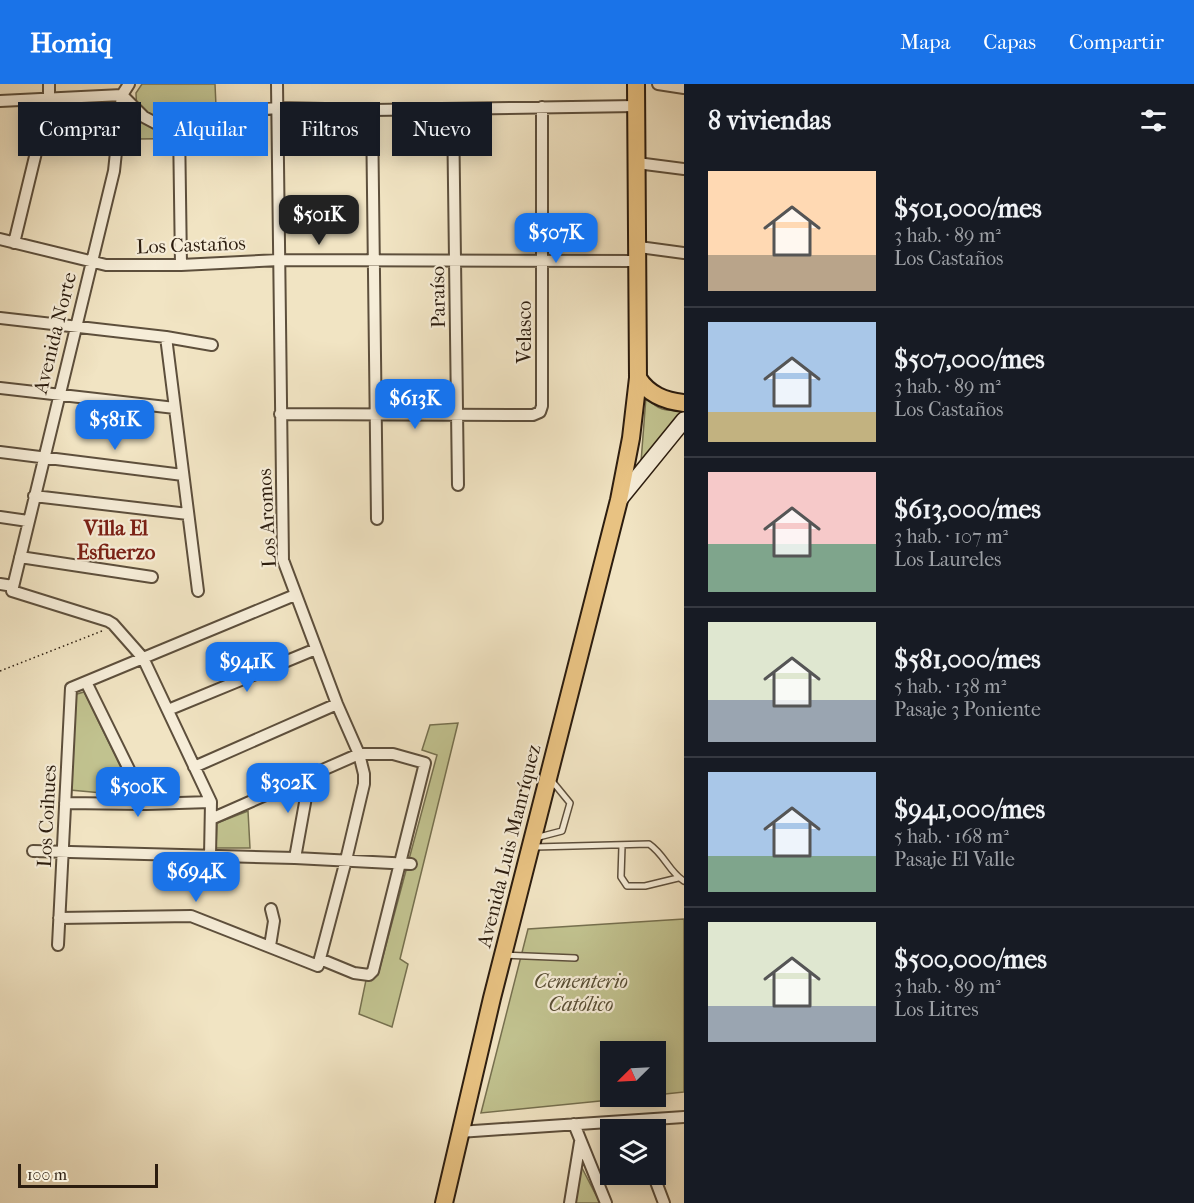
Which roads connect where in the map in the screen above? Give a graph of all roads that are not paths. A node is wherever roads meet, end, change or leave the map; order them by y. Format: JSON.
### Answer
{"nodes":[{"id":1,"x":49,"y":84,"type":"edge"},
{"id":2,"x":129,"y":84,"type":"edge"},
{"id":3,"x":277,"y":84,"type":"edge"},
{"id":4,"x":636,"y":84,"type":"edge"},
{"id":5,"x":658,"y":84,"type":"edge"},
{"id":6,"x":684,"y":87,"type":"edge"},
{"id":7,"x":122,"y":95,"type":"junction"},
{"id":8,"x":49,"y":99,"type":"junction"},
{"id":9,"x":0,"y":101,"type":"edge"},
{"id":10,"x":636,"y":106,"type":"junction"},
{"id":11,"x":278,"y":108,"type":"junction"},
{"id":12,"x":542,"y":108,"type":"junction"},
{"id":13,"x":268,"y":109,"type":"edge"},
{"id":14,"x":492,"y":109,"type":"edge"},
{"id":15,"x":153,"y":122,"type":"edge"},
{"id":16,"x":179,"y":156,"type":"edge"},
{"id":17,"x":372,"y":156,"type":"edge"},
{"id":18,"x":454,"y":156,"type":"edge"},
{"id":19,"x":637,"y":163,"type":"junction"},
{"id":20,"x":684,"y":170,"type":"edge"},
{"id":21,"x":0,"y":239,"type":"edge"},
{"id":22,"x":14,"y":243,"type":"junction"},
{"id":23,"x":684,"y":253,"type":"edge"},
{"id":24,"x":639,"y":254,"type":"junction"},
{"id":25,"x":279,"y":260,"type":"junction"},
{"id":26,"x":373,"y":261,"type":"junction"},
{"id":27,"x":455,"y":261,"type":"junction"},
{"id":28,"x":542,"y":261,"type":"junction"},
{"id":29,"x":91,"y":262,"type":"junction"},
{"id":30,"x":181,"y":265,"type":"junction"},
{"id":31,"x":0,"y":318,"type":"edge"},
{"id":32,"x":75,"y":328,"type":"junction"},
{"id":33,"x":166,"y":337,"type":"junction"},
{"id":34,"x":212,"y":345,"type":"dead end"},
{"id":35,"x":638,"y":378,"type":"junction"},
{"id":36,"x":0,"y":388,"type":"edge"},
{"id":37,"x":59,"y":395,"type":"junction"},
{"id":38,"x":684,"y":403,"type":"edge"},
{"id":39,"x":175,"y":408,"type":"junction"},
{"id":40,"x":280,"y":414,"type":"junction"},
{"id":41,"x":375,"y":416,"type":"junction"},
{"id":42,"x":458,"y":416,"type":"junction"},
{"id":43,"x":684,"y":420,"type":"edge"},
{"id":44,"x":0,"y":452,"type":"edge"},
{"id":45,"x":44,"y":456,"type":"junction"},
{"id":46,"x":183,"y":475,"type":"junction"},
{"id":47,"x":458,"y":485,"type":"dead end"},
{"id":48,"x":34,"y":496,"type":"junction"},
{"id":49,"x":619,"y":500,"type":"junction"},
{"id":50,"x":188,"y":514,"type":"junction"},
{"id":51,"x":0,"y":517,"type":"edge"},
{"id":52,"x":377,"y":519,"type":"dead end"},
{"id":53,"x":28,"y":521,"type":"junction"},
{"id":54,"x":20,"y":557,"type":"junction"},
{"id":55,"x":152,"y":577,"type":"dead end"},
{"id":56,"x":0,"y":584,"type":"edge"},
{"id":57,"x":12,"y":588,"type":"junction"},
{"id":58,"x":198,"y":591,"type":"dead end"},
{"id":59,"x":295,"y":594,"type":"junction"},
{"id":60,"x":316,"y":649,"type":"junction"},
{"id":61,"x":143,"y":658,"type":"junction"},
{"id":62,"x":86,"y":682,"type":"junction"},
{"id":63,"x":337,"y":704,"type":"junction"},
{"id":64,"x":168,"y":710,"type":"junction"},
{"id":65,"x":359,"y":754,"type":"junction"},
{"id":66,"x":194,"y":766,"type":"junction"},
{"id":67,"x":310,"y":775,"type":"junction"},
{"id":68,"x":549,"y":777,"type":"junction"},
{"id":69,"x":65,"y":802,"type":"junction"},
{"id":70,"x":212,"y":802,"type":"junction"},
{"id":71,"x":146,"y":804,"type":"junction"},
{"id":72,"x":211,"y":819,"type":"junction"},
{"id":73,"x":532,"y":843,"type":"junction"},
{"id":74,"x":622,"y":846,"type":"junction"},
{"id":75,"x":33,"y":851,"type":"dead end"},
{"id":76,"x":63,"y":852,"type":"junction"},
{"id":77,"x":210,"y":856,"type":"junction"},
{"id":78,"x":295,"y":858,"type":"junction"},
{"id":79,"x":346,"y":860,"type":"junction"},
{"id":80,"x":406,"y":864,"type":"junction"},
{"id":81,"x":678,"y":878,"type":"junction"},
{"id":82,"x":684,"y":882,"type":"edge"},
{"id":83,"x":272,"y":909,"type":"dead end"},
{"id":84,"x":59,"y":918,"type":"junction"},
{"id":85,"x":58,"y":945,"type":"dead end"},
{"id":86,"x":270,"y":946,"type":"junction"},
{"id":87,"x":503,"y":955,"type":"junction"},
{"id":88,"x":575,"y":958,"type":"dead end"},
{"id":89,"x":319,"y":962,"type":"junction"},
{"id":90,"x":684,"y":1117,"type":"edge"},
{"id":91,"x":666,"y":1120,"type":"edge"},
{"id":92,"x":574,"y":1124,"type":"junction"},
{"id":93,"x":600,"y":1124,"type":"edge"},
{"id":94,"x":459,"y":1132,"type":"junction"},
{"id":95,"x":580,"y":1141,"type":"junction"},
{"id":96,"x":657,"y":1185,"type":"edge"},
{"id":97,"x":444,"y":1203,"type":"edge"},
{"id":98,"x":570,"y":1203,"type":"edge"},
{"id":99,"x":606,"y":1203,"type":"edge"},
{"id":100,"x":664,"y":1203,"type":"edge"}],
"edges":[{"from":1,"to":8,"type":"street"},
{"from":2,"to":7,"type":"street","name":"Avenida Norte"},
{"from":3,"to":11,"type":"street","name":"Los Aromos"},
{"from":4,"to":10,"type":"main road","name":"Avenida Luis Manríquez"},
{"from":5,"to":6,"type":"street"},
{"from":7,"to":8,"type":"street"},
{"from":7,"to":15,"type":"street"},
{"from":7,"to":29,"type":"street","name":"Avenida Norte"},
{"from":8,"to":9,"type":"street"},
{"from":8,"to":22,"type":"street"},
{"from":10,"to":12,"type":"street"},
{"from":10,"to":19,"type":"main road","name":"Avenida Luis Manríquez"},
{"from":11,"to":13,"type":"street"},
{"from":11,"to":25,"type":"street","name":"Los Aromos"},
{"from":12,"to":14,"type":"street"},
{"from":12,"to":28,"type":"street","name":"Velasco"},
{"from":16,"to":30,"type":"street"},
{"from":17,"to":26,"type":"street"},
{"from":18,"to":27,"type":"street","name":"Paraíso"},
{"from":19,"to":20,"type":"street"},
{"from":19,"to":24,"type":"main road","name":"Avenida Luis Manríquez"},
{"from":21,"to":22,"type":"street","name":"Los Castaños"},
{"from":22,"to":29,"type":"street","name":"Los Castaños"},
{"from":23,"to":24,"type":"street","name":"Los Castaños"},
{"from":24,"to":28,"type":"street","name":"Los Castaños"},
{"from":24,"to":35,"type":"main road","name":"Avenida Luis Manríquez"},
{"from":25,"to":26,"type":"street","name":"Los Castaños"},
{"from":25,"to":30,"type":"street","name":"Los Castaños"},
{"from":25,"to":40,"type":"street","name":"Los Aromos"},
{"from":26,"to":27,"type":"street","name":"Los Castaños"},
{"from":26,"to":41,"type":"street"},
{"from":27,"to":28,"type":"street","name":"Los Castaños"},
{"from":27,"to":42,"type":"street","name":"Paraíso"},
{"from":28,"to":42,"type":"street","name":"Velasco"},
{"from":29,"to":30,"type":"street","name":"Los Castaños"},
{"from":29,"to":32,"type":"street","name":"Avenida Norte"},
{"from":31,"to":32,"type":"street"},
{"from":32,"to":33,"type":"street"},
{"from":32,"to":37,"type":"street","name":"Avenida Norte"},
{"from":33,"to":34,"type":"street"},
{"from":33,"to":39,"type":"street"},
{"from":35,"to":38,"type":"main road"},
{"from":35,"to":49,"type":"main road","name":"Avenida Luis Manríquez"},
{"from":36,"to":37,"type":"street"},
{"from":37,"to":39,"type":"street"},
{"from":37,"to":45,"type":"street","name":"Avenida Norte"},
{"from":39,"to":46,"type":"street"},
{"from":40,"to":41,"type":"street"},
{"from":40,"to":59,"type":"street","name":"Los Aromos"},
{"from":41,"to":42,"type":"street"},
{"from":41,"to":52,"type":"street"},
{"from":42,"to":47,"type":"street","name":"Paraíso"},
{"from":43,"to":49,"type":"main road"},
{"from":44,"to":45,"type":"street"},
{"from":45,"to":46,"type":"street"},
{"from":45,"to":48,"type":"street","name":"Avenida Norte"},
{"from":46,"to":50,"type":"street"},
{"from":48,"to":50,"type":"street"},
{"from":48,"to":53,"type":"street","name":"Avenida Norte"},
{"from":49,"to":68,"type":"main road","name":"Avenida Luis Manríquez"},
{"from":50,"to":58,"type":"street"},
{"from":51,"to":53,"type":"street"},
{"from":53,"to":54,"type":"street","name":"Avenida Norte"},
{"from":54,"to":55,"type":"street"},
{"from":54,"to":57,"type":"street","name":"Avenida Norte"},
{"from":56,"to":57,"type":"street"},
{"from":57,"to":61,"type":"street"},
{"from":59,"to":60,"type":"street","name":"Los Aromos"},
{"from":59,"to":61,"type":"street"},
{"from":60,"to":63,"type":"street","name":"Los Aromos"},
{"from":60,"to":64,"type":"street"},
{"from":61,"to":62,"type":"street"},
{"from":61,"to":64,"type":"street"},
{"from":62,"to":69,"type":"street","name":"Los Coihues"},
{"from":62,"to":71,"type":"street"},
{"from":63,"to":65,"type":"street","name":"Los Aromos"},
{"from":63,"to":66,"type":"street"},
{"from":64,"to":66,"type":"street"},
{"from":65,"to":67,"type":"street"},
{"from":65,"to":79,"type":"street","name":"Los Aromos"},
{"from":65,"to":80,"type":"street"},
{"from":66,"to":70,"type":"street"},
{"from":67,"to":72,"type":"street"},
{"from":67,"to":78,"type":"street"},
{"from":68,"to":73,"type":"main road","name":"Avenida Luis Manríquez"},
{"from":68,"to":73,"type":"lane"},
{"from":69,"to":71,"type":"street"},
{"from":69,"to":76,"type":"street","name":"Los Coihues"},
{"from":70,"to":71,"type":"street"},
{"from":70,"to":72,"type":"street"},
{"from":72,"to":77,"type":"street"},
{"from":73,"to":74,"type":"lane"},
{"from":73,"to":87,"type":"main road","name":"Avenida Luis Manríquez"},
{"from":74,"to":81,"type":"lane"},
{"from":74,"to":81,"type":"lane"},
{"from":75,"to":76,"type":"street"},
{"from":76,"to":77,"type":"street"},
{"from":76,"to":84,"type":"street","name":"Los Coihues"},
{"from":77,"to":78,"type":"street"},
{"from":78,"to":79,"type":"street"},
{"from":79,"to":80,"type":"street"},
{"from":79,"to":89,"type":"street","name":"Los Aromos"},
{"from":80,"to":89,"type":"street"},
{"from":81,"to":82,"type":"lane"},
{"from":83,"to":86,"type":"street"},
{"from":84,"to":85,"type":"street","name":"Los Coihues"},
{"from":84,"to":86,"type":"street"},
{"from":86,"to":89,"type":"street"},
{"from":87,"to":88,"type":"lane"},
{"from":87,"to":94,"type":"main road","name":"Avenida Luis Manríquez"},
{"from":90,"to":91,"type":"street"},
{"from":92,"to":93,"type":"street"},
{"from":92,"to":94,"type":"street"},
{"from":92,"to":95,"type":"street"},
{"from":94,"to":97,"type":"main road","name":"Avenida Luis Manríquez"},
{"from":95,"to":98,"type":"street"},
{"from":95,"to":99,"type":"street"},
{"from":96,"to":100,"type":"street"}]}
